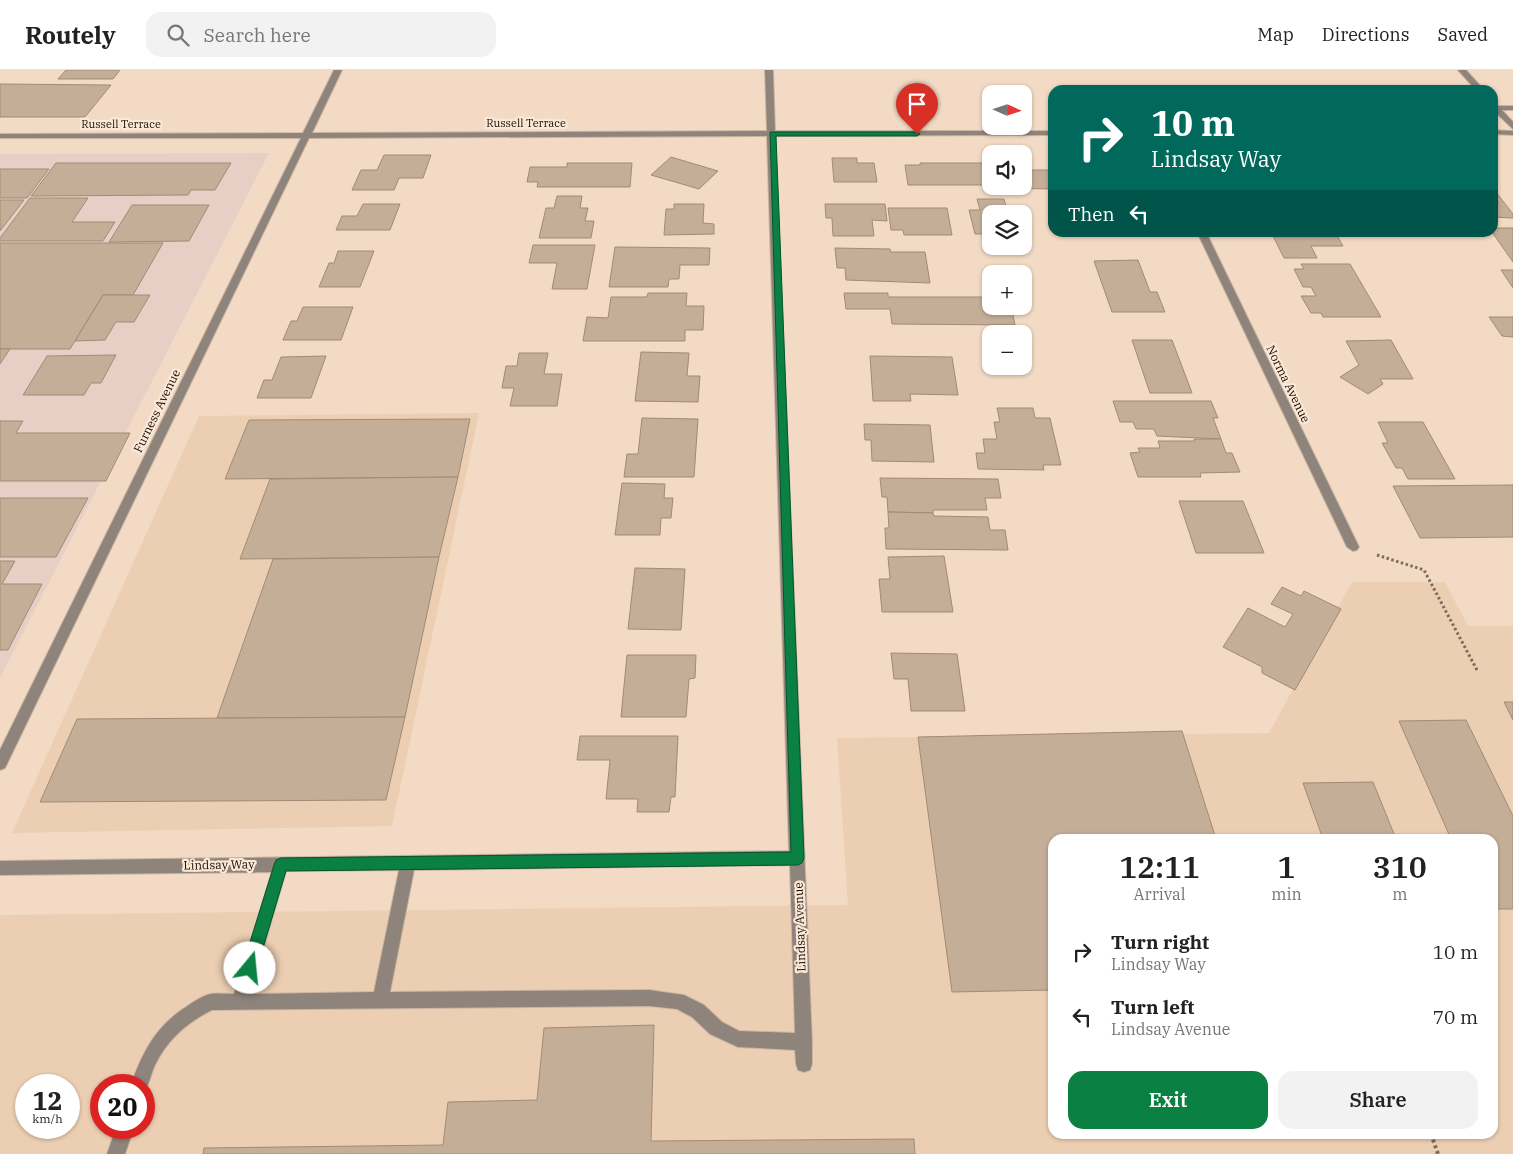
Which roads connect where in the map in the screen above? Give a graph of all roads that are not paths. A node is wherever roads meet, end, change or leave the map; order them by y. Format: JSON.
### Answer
{"nodes":[{"id":1,"x":338,"y":70,"type":"edge"},
{"id":2,"x":769,"y":70,"type":"edge"},
{"id":3,"x":1462,"y":70,"type":"edge"},
{"id":4,"x":1476,"y":85,"type":"edge"},
{"id":5,"x":1498,"y":106,"type":"edge"},
{"id":6,"x":1513,"y":108,"type":"edge"},
{"id":7,"x":1498,"y":110,"type":"edge"},
{"id":8,"x":1513,"y":127,"type":"edge"},
{"id":9,"x":1498,"y":132,"type":"edge"},
{"id":10,"x":1513,"y":132,"type":"edge"},
{"id":11,"x":772,"y":134,"type":"junction"},
{"id":12,"x":1048,"y":134,"type":"edge"},
{"id":13,"x":306,"y":135,"type":"junction"},
{"id":14,"x":0,"y":136,"type":"edge"},
{"id":15,"x":1203,"y":237,"type":"edge"},
{"id":16,"x":1353,"y":547,"type":"road end"},
{"id":17,"x":0,"y":764,"type":"edge"},
{"id":18,"x":798,"y":858,"type":"junction"},
{"id":19,"x":408,"y":863,"type":"junction"},
{"id":20,"x":281,"y":865,"type":"junction"},
{"id":21,"x":0,"y":868,"type":"edge"},
{"id":22,"x":380,"y":1000,"type":"junction"},
{"id":23,"x":239,"y":1002,"type":"junction"},
{"id":24,"x":804,"y":1042,"type":"junction"},
{"id":25,"x":804,"y":1064,"type":"dead end"},
{"id":26,"x":144,"y":1074,"type":"edge"},
{"id":27,"x":121,"y":1139,"type":"edge"},
{"id":28,"x":116,"y":1154,"type":"edge"}],
"edges":[{"from":1,"to":13,"type":"street","name":"Furness Avenue"},
{"from":2,"to":11,"type":"street","name":"Lindsay Avenue"},
{"from":3,"to":4,"type":"street"},
{"from":5,"to":6,"type":"street"},
{"from":7,"to":8,"type":"street"},
{"from":9,"to":10,"type":"street"},
{"from":11,"to":12,"type":"street","name":"Russell Terrace"},
{"from":11,"to":13,"type":"street","name":"Russell Terrace"},
{"from":11,"to":18,"type":"street","name":"Lindsay Avenue"},
{"from":13,"to":14,"type":"street","name":"Russell Terrace"},
{"from":13,"to":17,"type":"street","name":"Furness Avenue"},
{"from":15,"to":16,"type":"street","name":"Norma Avenue"},
{"from":18,"to":19,"type":"street","name":"Lindsay Way"},
{"from":18,"to":24,"type":"street","name":"Lindsay Avenue"},
{"from":19,"to":20,"type":"street","name":"Lindsay Way"},
{"from":19,"to":22,"type":"street"},
{"from":20,"to":21,"type":"street","name":"Lindsay Way"},
{"from":20,"to":23,"type":"street"},
{"from":22,"to":23,"type":"street"},
{"from":22,"to":24,"type":"street"},
{"from":23,"to":26,"type":"street"},
{"from":24,"to":25,"type":"street","name":"Lindsay Avenue"},
{"from":27,"to":28,"type":"street"}]}
